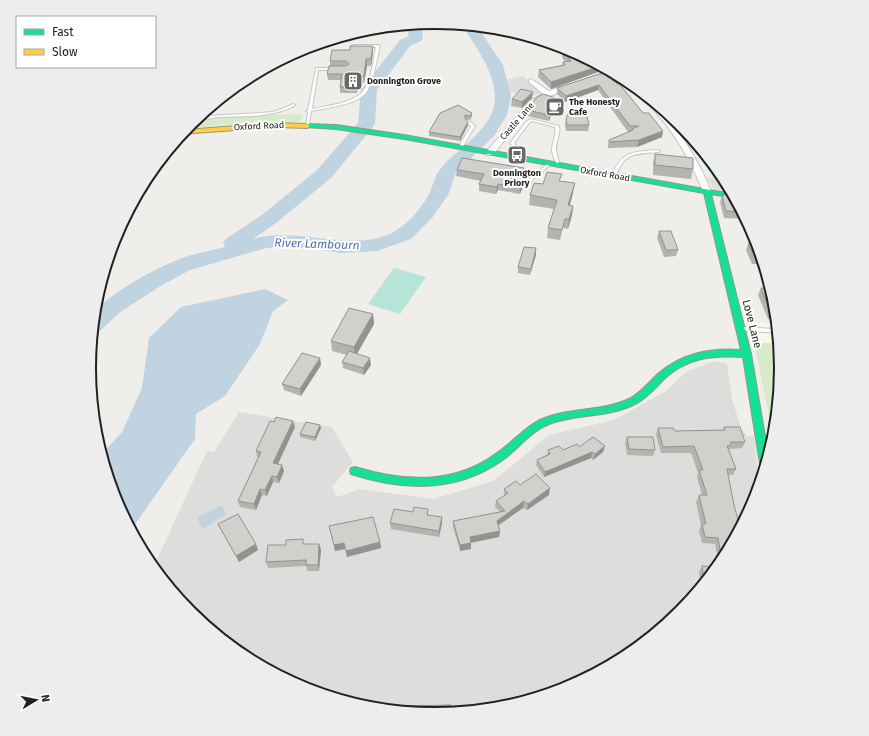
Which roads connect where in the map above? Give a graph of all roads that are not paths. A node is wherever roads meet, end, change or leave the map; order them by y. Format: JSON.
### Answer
{"nodes":[{"id":1,"x":354,"y":46,"type":"edge"},
{"id":2,"x":339,"y":70,"type":"edge"},
{"id":3,"x":531,"y":81,"type":"dead end"},
{"id":4,"x":575,"y":84,"type":"edge"},
{"id":5,"x":548,"y":94,"type":"junction"},
{"id":6,"x":293,"y":105,"type":"dead end"},
{"id":7,"x":308,"y":111,"type":"junction"},
{"id":8,"x":661,"y":115,"type":"edge"},
{"id":9,"x":207,"y":117,"type":"edge"},
{"id":10,"x":467,"y":121,"type":"edge"},
{"id":11,"x":307,"y":125,"type":"junction"},
{"id":12,"x":192,"y":131,"type":"edge"},
{"id":13,"x":514,"y":145,"type":"dead end"},
{"id":14,"x":462,"y":148,"type":"junction"},
{"id":15,"x":658,"y":150,"type":"dead end"},
{"id":16,"x":490,"y":154,"type":"junction"},
{"id":17,"x":554,"y":165,"type":"junction"},
{"id":18,"x":614,"y":175,"type":"junction"},
{"id":19,"x":526,"y":184,"type":"dead end"},
{"id":20,"x":707,"y":191,"type":"junction"},
{"id":21,"x":725,"y":194,"type":"edge"},
{"id":22,"x":741,"y":329,"type":"junction"},
{"id":23,"x":772,"y":331,"type":"edge"},
{"id":24,"x":748,"y":354,"type":"junction"},
{"id":25,"x":763,"y":450,"type":"edge"},
{"id":26,"x":355,"y":471,"type":"dead end"}],
"edges":[{"from":1,"to":7,"type":"lane"},
{"from":2,"to":7,"type":"lane"},
{"from":3,"to":5,"type":"street"},
{"from":4,"to":5,"type":"street","name":"Castle Lane"},
{"from":5,"to":16,"type":"street","name":"Castle Lane"},
{"from":6,"to":9,"type":"lane"},
{"from":7,"to":11,"type":"lane"},
{"from":8,"to":20,"type":"street"},
{"from":10,"to":14,"type":"lane"},
{"from":11,"to":12,"type":"street","name":"Oxford Road"},
{"from":11,"to":14,"type":"street","name":"Oxford Road"},
{"from":13,"to":17,"type":"lane"},
{"from":14,"to":16,"type":"street","name":"Oxford Road"},
{"from":15,"to":18,"type":"lane"},
{"from":16,"to":17,"type":"street","name":"Oxford Road"},
{"from":17,"to":18,"type":"street","name":"Oxford Road"},
{"from":17,"to":19,"type":"lane"},
{"from":18,"to":20,"type":"street","name":"Oxford Road"},
{"from":20,"to":21,"type":"street","name":"Oxford Road"},
{"from":20,"to":22,"type":"street","name":"Love Lane"},
{"from":22,"to":23,"type":"lane"},
{"from":22,"to":24,"type":"street","name":"Love Lane"},
{"from":24,"to":25,"type":"street","name":"Love Lane"},
{"from":24,"to":26,"type":"street"}]}
